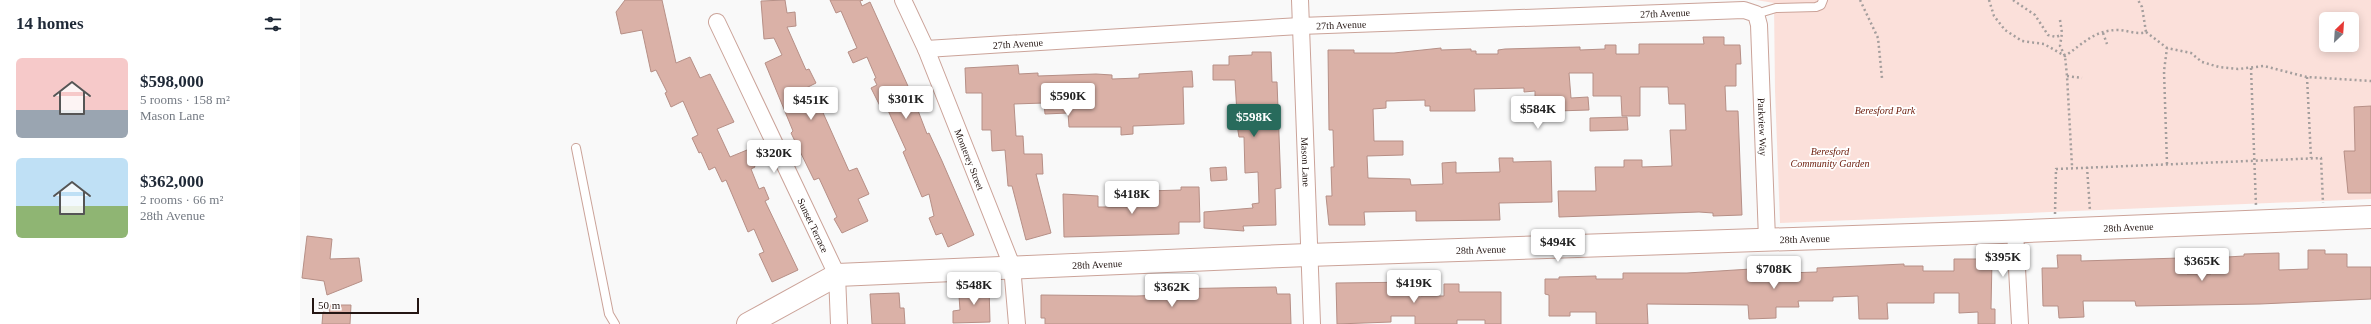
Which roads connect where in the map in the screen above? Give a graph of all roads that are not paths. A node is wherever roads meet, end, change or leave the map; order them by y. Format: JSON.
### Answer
{"nodes":[{"id":1,"x":903,"y":0,"type":"edge"},
{"id":2,"x":1300,"y":0,"type":"edge"},
{"id":3,"x":1794,"y":0,"type":"edge"},
{"id":4,"x":1823,"y":0,"type":"edge"},
{"id":5,"x":1783,"y":8,"type":"junction"},
{"id":6,"x":1756,"y":14,"type":"junction"},
{"id":7,"x":718,"y":22,"type":"dead end"},
{"id":8,"x":1300,"y":26,"type":"junction"},
{"id":9,"x":926,"y":49,"type":"junction"},
{"id":10,"x":576,"y":148,"type":"dead end"},
{"id":11,"x":2371,"y":217,"type":"edge"},
{"id":12,"x":2015,"y":231,"type":"junction"},
{"id":13,"x":1767,"y":239,"type":"junction"},
{"id":14,"x":1308,"y":255,"type":"junction"},
{"id":15,"x":1012,"y":266,"type":"junction"},
{"id":16,"x":837,"y":275,"type":"junction"},
{"id":17,"x":615,"y":324,"type":"edge"},
{"id":18,"x":748,"y":324,"type":"edge"},
{"id":19,"x":839,"y":324,"type":"edge"},
{"id":20,"x":1017,"y":324,"type":"edge"},
{"id":21,"x":1312,"y":324,"type":"edge"},
{"id":22,"x":2020,"y":324,"type":"edge"}],
"edges":[{"from":1,"to":9,"type":"street","name":"Monterey Street"},
{"from":2,"to":8,"type":"street","name":"Mason Lane"},
{"from":3,"to":5,"type":"lane"},
{"from":4,"to":5,"type":"lane"},
{"from":5,"to":6,"type":"lane"},
{"from":6,"to":8,"type":"street","name":"27th Avenue"},
{"from":6,"to":13,"type":"street","name":"Parkview Way"},
{"from":7,"to":16,"type":"street","name":"Sunset Terrace"},
{"from":8,"to":9,"type":"street","name":"27th Avenue"},
{"from":8,"to":14,"type":"street","name":"Mason Lane"},
{"from":9,"to":15,"type":"street","name":"Monterey Street"},
{"from":10,"to":17,"type":"lane"},
{"from":11,"to":12,"type":"street","name":"28th Avenue"},
{"from":12,"to":13,"type":"street","name":"28th Avenue"},
{"from":12,"to":22,"type":"street"},
{"from":13,"to":14,"type":"street","name":"28th Avenue"},
{"from":14,"to":15,"type":"street","name":"28th Avenue"},
{"from":14,"to":21,"type":"street","name":"Mason Lane"},
{"from":15,"to":16,"type":"street","name":"28th Avenue"},
{"from":15,"to":20,"type":"street","name":"Monterey Street"},
{"from":16,"to":18,"type":"street","name":"28th Avenue"},
{"from":16,"to":19,"type":"street","name":"Sunset Terrace"}]}
